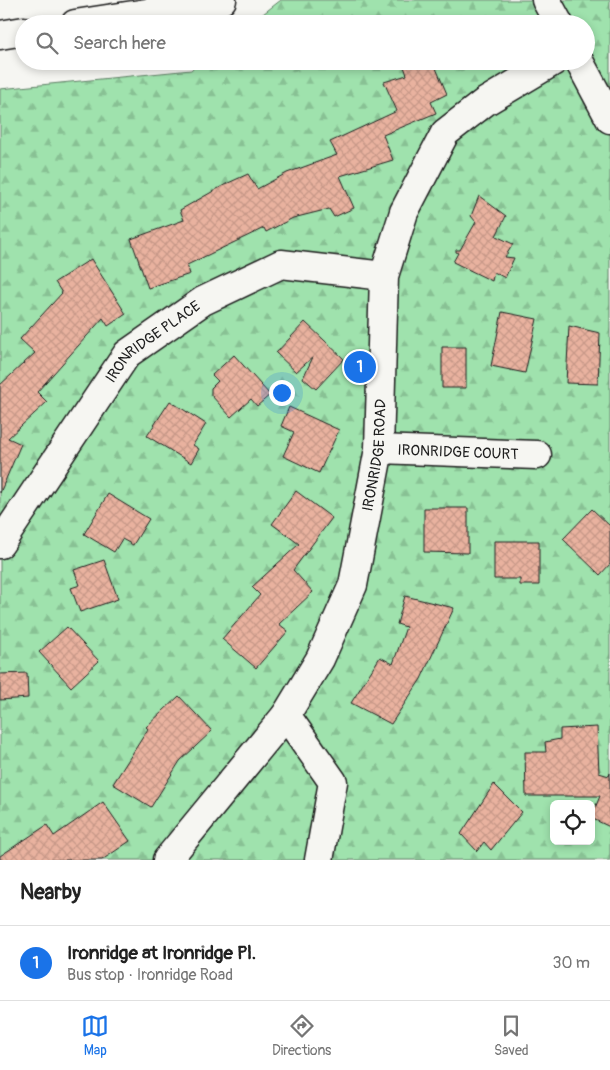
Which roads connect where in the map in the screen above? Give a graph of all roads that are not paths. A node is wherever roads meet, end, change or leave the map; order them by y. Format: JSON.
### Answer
{"nodes":[{"id":1,"x":222,"y":0,"type":"edge"},
{"id":2,"x":546,"y":0,"type":"edge"},
{"id":3,"x":160,"y":6,"type":"edge"},
{"id":4,"x":118,"y":15,"type":"edge"},
{"id":5,"x":554,"y":15,"type":"edge"},
{"id":6,"x":15,"y":33,"type":"edge"},
{"id":7,"x":0,"y":35,"type":"edge"},
{"id":8,"x":539,"y":70,"type":"edge"},
{"id":9,"x":584,"y":70,"type":"edge"},
{"id":10,"x":610,"y":118,"type":"edge"},
{"id":11,"x":384,"y":276,"type":"junction"},
{"id":12,"x":379,"y":449,"type":"junction"},
{"id":13,"x":537,"y":455,"type":"dead end"},
{"id":14,"x":0,"y":544,"type":"edge"},
{"id":15,"x":286,"y":715,"type":"junction"},
{"id":16,"x":167,"y":860,"type":"edge"},
{"id":17,"x":319,"y":860,"type":"edge"}],
"edges":[{"from":1,"to":3,"type":"street"},
{"from":2,"to":5,"type":"street"},
{"from":3,"to":4,"type":"street"},
{"from":6,"to":7,"type":"street"},
{"from":8,"to":11,"type":"street","name":"IRONRIDGE ROAD"},
{"from":9,"to":10,"type":"street"},
{"from":11,"to":12,"type":"street","name":"IRONRIDGE ROAD"},
{"from":11,"to":14,"type":"street","name":"IRONRIDGE PLACE"},
{"from":12,"to":13,"type":"street","name":"IRONRIDGE COURT"},
{"from":12,"to":15,"type":"street","name":"IRONRIDGE ROAD"},
{"from":15,"to":16,"type":"street","name":"IRONRIDGE ROAD"},
{"from":15,"to":17,"type":"street"}]}
